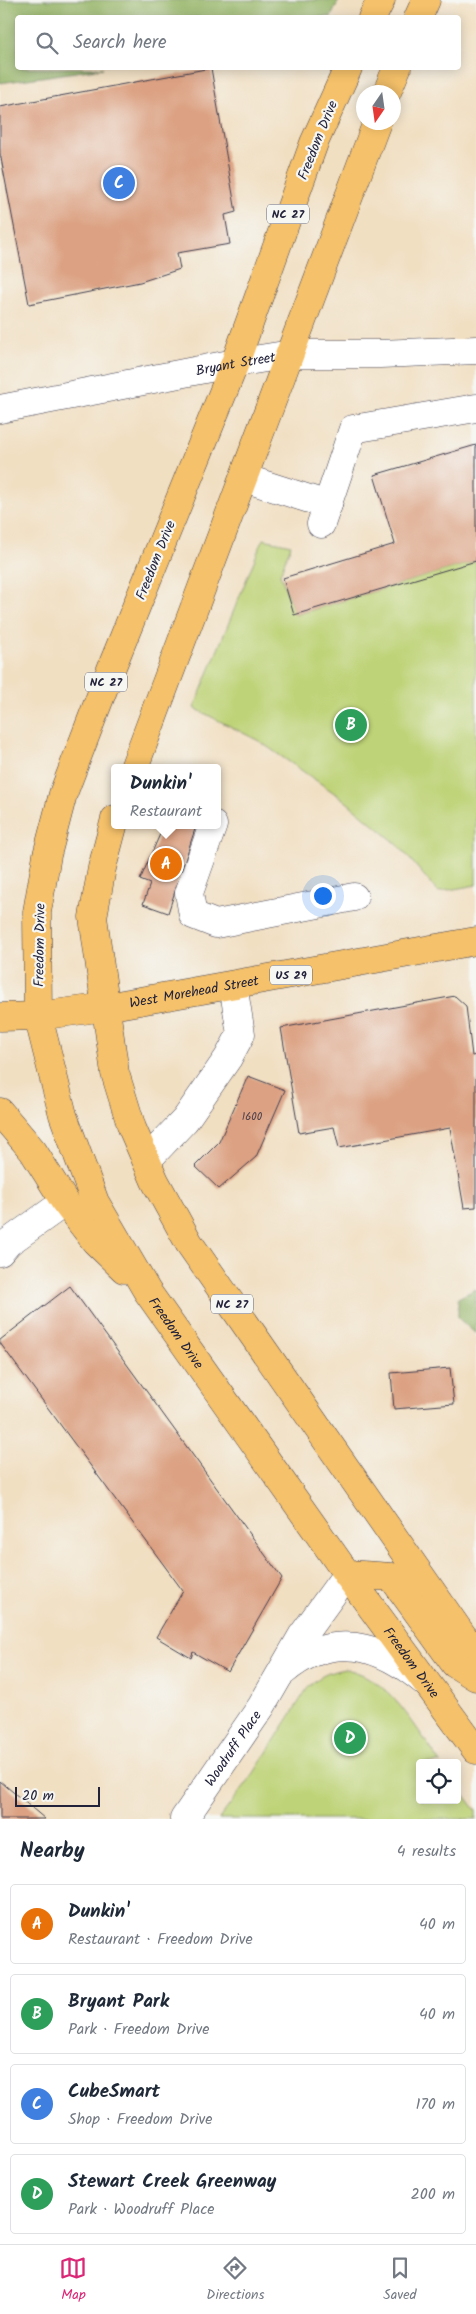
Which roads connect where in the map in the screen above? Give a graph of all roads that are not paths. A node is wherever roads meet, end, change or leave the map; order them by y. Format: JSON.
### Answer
{"nodes":[{"id":1,"x":381,"y":0,"type":"edge"},
{"id":2,"x":426,"y":0,"type":"edge"},
{"id":3,"x":374,"y":15,"type":"edge"},
{"id":4,"x":419,"y":15,"type":"edge"},
{"id":5,"x":347,"y":70,"type":"edge"},
{"id":6,"x":396,"y":70,"type":"edge"},
{"id":7,"x":391,"y":85,"type":"edge"},
{"id":8,"x":374,"y":130,"type":"edge"},
{"id":9,"x":476,"y":350,"type":"edge"},
{"id":10,"x":291,"y":354,"type":"junction"},
{"id":11,"x":235,"y":363,"type":"junction"},
{"id":12,"x":476,"y":408,"type":"edge"},
{"id":13,"x":0,"y":409,"type":"edge"},
{"id":14,"x":244,"y":478,"type":"junction"},
{"id":15,"x":136,"y":764,"type":"edge"},
{"id":16,"x":113,"y":829,"type":"edge"},
{"id":17,"x":212,"y":829,"type":"edge"},
{"id":18,"x":354,"y":897,"type":"dead end"},
{"id":19,"x":476,"y":941,"type":"edge"},
{"id":20,"x":233,"y":985,"type":"junction"},
{"id":21,"x":106,"y":1007,"type":"junction"},
{"id":22,"x":38,"y":1016,"type":"junction"},
{"id":23,"x":0,"y":1017,"type":"edge"},
{"id":24,"x":0,"y":1112,"type":"edge"},
{"id":25,"x":147,"y":1160,"type":"junction"},
{"id":26,"x":65,"y":1202,"type":"junction"},
{"id":27,"x":0,"y":1252,"type":"edge"},
{"id":28,"x":147,"y":1291,"type":"junction"},
{"id":29,"x":347,"y":1574,"type":"junction"},
{"id":30,"x":476,"y":1655,"type":"edge"},
{"id":31,"x":279,"y":1675,"type":"junction"},
{"id":32,"x":476,"y":1677,"type":"edge"},
{"id":33,"x":429,"y":1686,"type":"junction"},
{"id":34,"x":476,"y":1750,"type":"edge"},
{"id":35,"x":184,"y":1819,"type":"edge"}],
"edges":[{"from":1,"to":3,"type":"main road"},
{"from":2,"to":4,"type":"main road"},
{"from":5,"to":11,"type":"main road","name":"Freedom Drive","number":"NC 27"},
{"from":6,"to":7,"type":"main road"},
{"from":8,"to":10,"type":"main road"},
{"from":9,"to":10,"type":"street","name":"Bryant Street"},
{"from":10,"to":11,"type":"street","name":"Bryant Street"},
{"from":10,"to":14,"type":"main road"},
{"from":11,"to":13,"type":"street","name":"Bryant Street"},
{"from":11,"to":22,"type":"main road","name":"Freedom Drive","number":"NC 27"},
{"from":12,"to":14,"type":"street"},
{"from":14,"to":15,"type":"main road"},
{"from":16,"to":21,"type":"main road","number":"NC 27"},
{"from":17,"to":18,"type":"street"},
{"from":19,"to":20,"type":"main road","name":"West Morehead Street","number":"US 29"},
{"from":20,"to":21,"type":"main road","name":"West Morehead Street","number":"US 29"},
{"from":20,"to":25,"type":"street"},
{"from":21,"to":22,"type":"main road","name":"West Morehead Street","number":"US 29"},
{"from":21,"to":25,"type":"main road","number":"NC 27"},
{"from":22,"to":23,"type":"main road","name":"West Morehead Street","number":"US 29"},
{"from":22,"to":28,"type":"main road","name":"Freedom Drive","number":"NC 27"},
{"from":24,"to":26,"type":"main road"},
{"from":25,"to":30,"type":"main road","number":"NC 27"},
{"from":26,"to":27,"type":"street"},
{"from":26,"to":28,"type":"main road"},
{"from":28,"to":29,"type":"main road","name":"Freedom Drive","number":"NC 27"},
{"from":29,"to":31,"type":"street","name":"Woodruff Place"},
{"from":29,"to":32,"type":"main road"},
{"from":29,"to":33,"type":"main road","name":"Freedom Drive","number":"NC 27"},
{"from":31,"to":33,"type":"street","name":"Woodruff Place"},
{"from":31,"to":35,"type":"street","name":"Woodruff Place"},
{"from":33,"to":34,"type":"main road","name":"Freedom Drive","number":"NC 27"}]}
